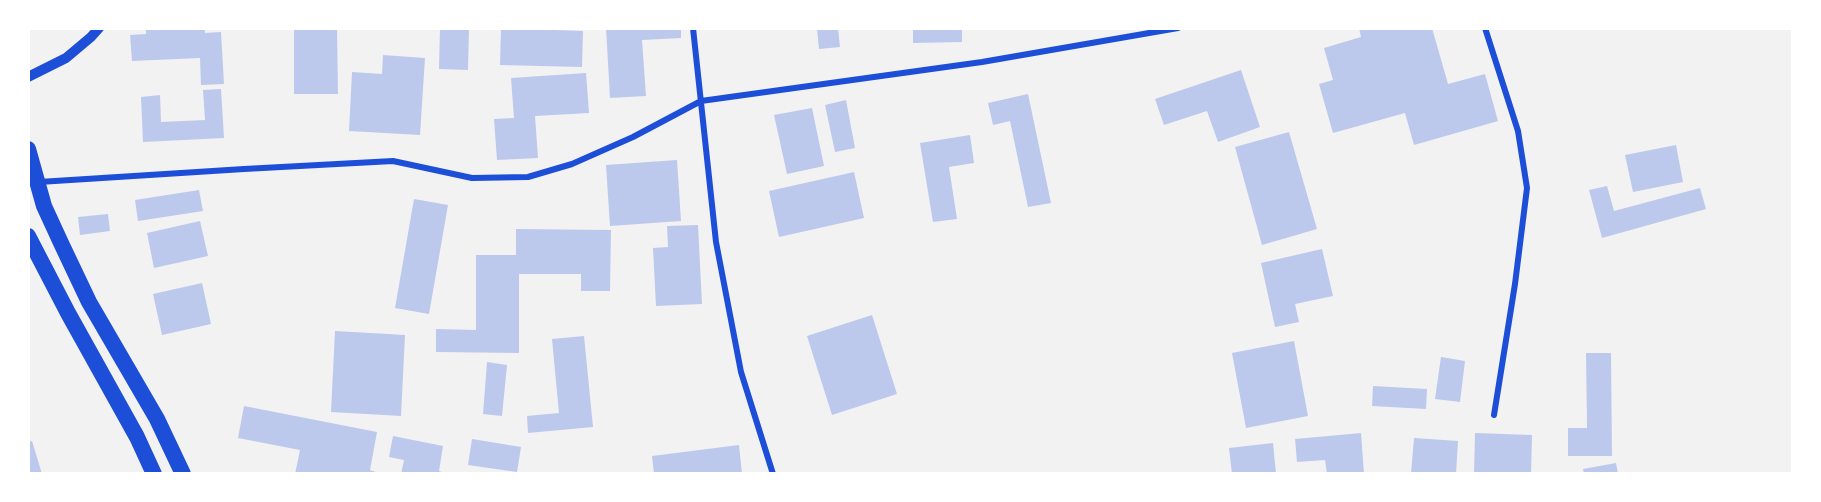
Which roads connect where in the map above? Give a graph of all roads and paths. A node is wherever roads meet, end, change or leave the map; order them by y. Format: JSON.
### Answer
{"nodes":[{"id":1,"x":99,"y":28,"type":"edge"},
{"id":2,"x":693,"y":28,"type":"edge"},
{"id":3,"x":1178,"y":28,"type":"edge"},
{"id":4,"x":1485,"y":28,"type":"edge"},
{"id":5,"x":28,"y":77,"type":"edge"},
{"id":6,"x":701,"y":101,"type":"junction"},
{"id":7,"x":28,"y":149,"type":"edge"},
{"id":8,"x":35,"y":183,"type":"edge"},
{"id":9,"x":28,"y":236,"type":"edge"},
{"id":10,"x":1494,"y":415,"type":"dead end"},
{"id":11,"x":154,"y":474,"type":"edge"},
{"id":12,"x":183,"y":474,"type":"edge"},
{"id":13,"x":772,"y":474,"type":"edge"}],
"edges":[{"from":1,"to":5,"type":"street"},
{"from":2,"to":6,"type":"street"},
{"from":3,"to":6,"type":"street"},
{"from":4,"to":10,"type":"street"},
{"from":6,"to":8,"type":"street"},
{"from":6,"to":13,"type":"street"},
{"from":7,"to":8,"type":"highway"},
{"from":8,"to":12,"type":"highway"},
{"from":9,"to":11,"type":"highway"}]}
